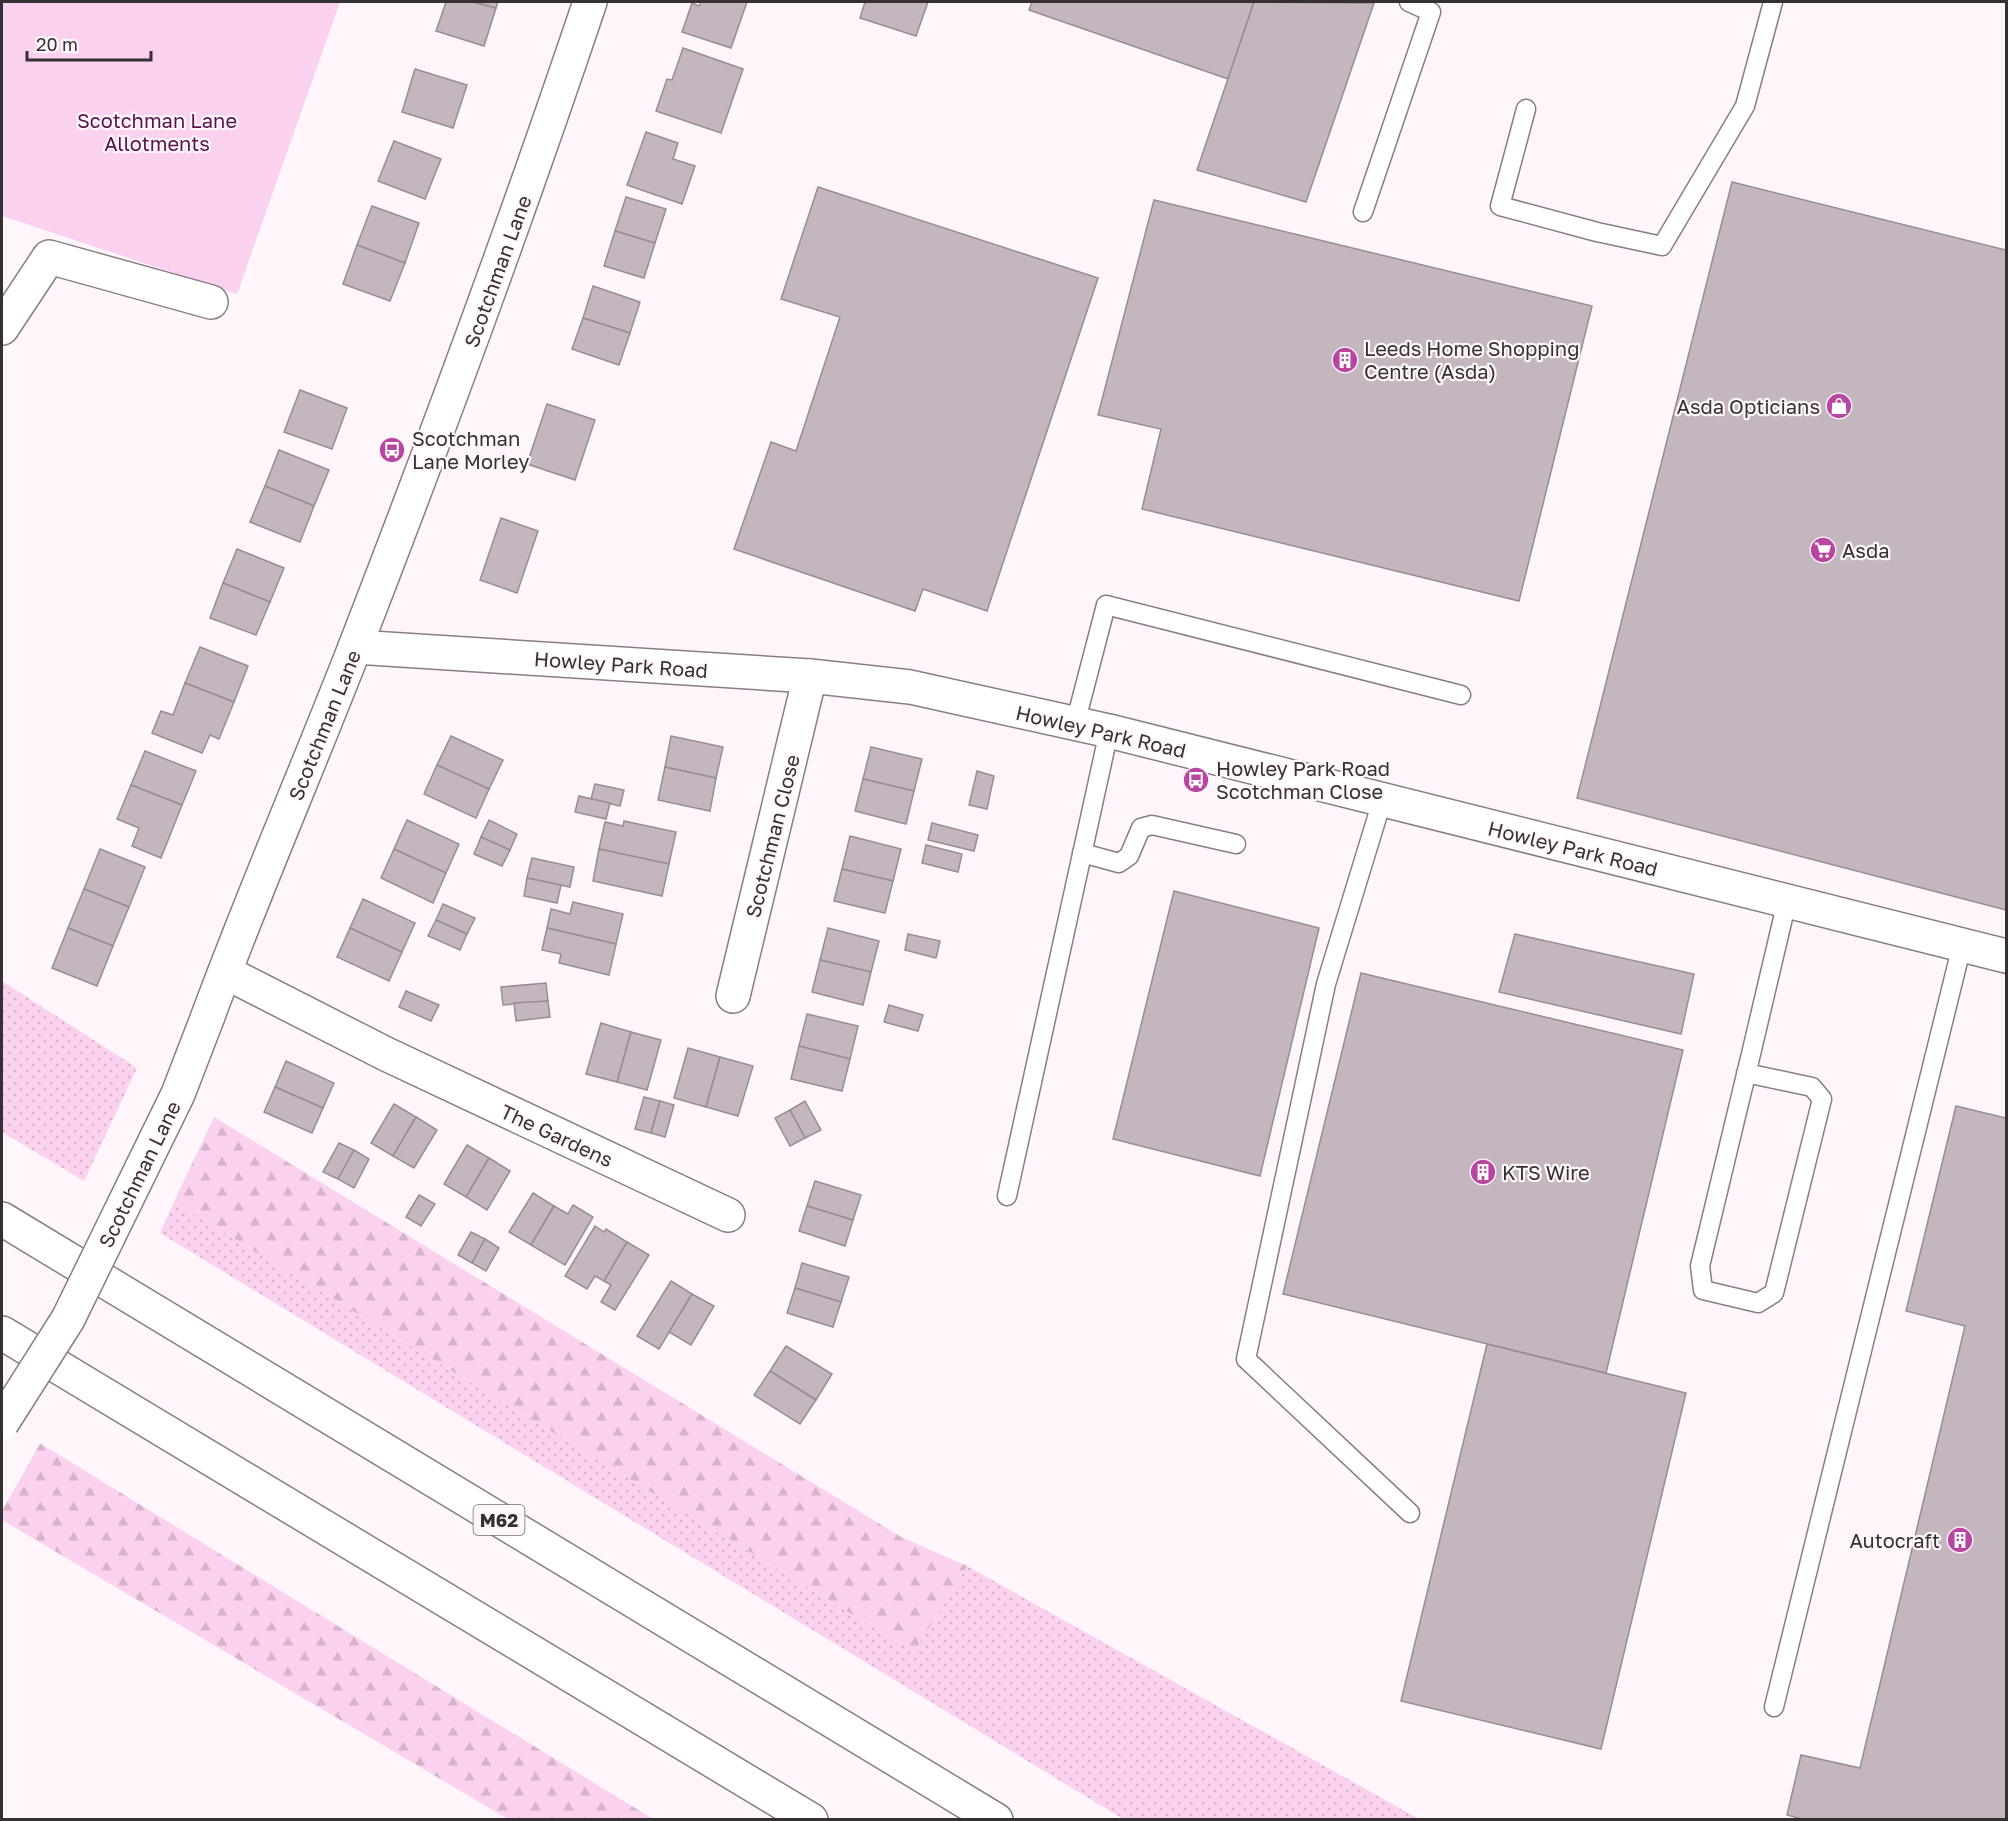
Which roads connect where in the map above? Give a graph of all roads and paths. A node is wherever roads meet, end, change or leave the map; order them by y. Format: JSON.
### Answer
{"nodes":[{"id":1,"x":590,"y":2,"type":"edge"},
{"id":2,"x":1409,"y":2,"type":"edge"},
{"id":3,"x":1773,"y":2,"type":"edge"},
{"id":4,"x":1526,"y":109,"type":"dead end"},
{"id":5,"x":1363,"y":212,"type":"dead end"},
{"id":6,"x":211,"y":302,"type":"dead end"},
{"id":7,"x":2,"y":328,"type":"edge"},
{"id":8,"x":355,"y":646,"type":"junction"},
{"id":9,"x":810,"y":676,"type":"junction"},
{"id":10,"x":1461,"y":695,"type":"dead end"},
{"id":11,"x":1075,"y":724,"type":"junction"},
{"id":12,"x":1108,"y":731,"type":"junction"},
{"id":13,"x":1382,"y":801,"type":"junction"},
{"id":14,"x":1236,"y":844,"type":"dead end"},
{"id":15,"x":1082,"y":853,"type":"junction"},
{"id":16,"x":1787,"y":901,"type":"junction"},
{"id":17,"x":1962,"y":945,"type":"junction"},
{"id":18,"x":2007,"y":957,"type":"edge"},
{"id":19,"x":225,"y":972,"type":"junction"},
{"id":20,"x":733,"y":996,"type":"dead end"},
{"id":21,"x":1746,"y":1073,"type":"junction"},
{"id":22,"x":1007,"y":1196,"type":"dead end"},
{"id":23,"x":728,"y":1215,"type":"dead end"},
{"id":24,"x":2,"y":1219,"type":"edge"},
{"id":25,"x":2,"y":1333,"type":"edge"},
{"id":26,"x":2,"y":1423,"type":"edge"},
{"id":27,"x":1410,"y":1513,"type":"dead end"},
{"id":28,"x":1774,"y":1707,"type":"dead end"},
{"id":29,"x":811,"y":1820,"type":"edge"},
{"id":30,"x":996,"y":1820,"type":"edge"}],
"edges":[{"from":1,"to":8,"type":"main road","name":"Scotchman Lane"},
{"from":2,"to":5,"type":"lane"},
{"from":3,"to":4,"type":"lane"},
{"from":6,"to":7,"type":"main road"},
{"from":8,"to":9,"type":"main road","name":"Howley Park Road"},
{"from":8,"to":19,"type":"main road","name":"Scotchman Lane"},
{"from":9,"to":11,"type":"main road","name":"Howley Park Road"},
{"from":9,"to":20,"type":"main road","name":"Scotchman Close"},
{"from":10,"to":11,"type":"lane"},
{"from":11,"to":12,"type":"main road","name":"Howley Park Road"},
{"from":12,"to":13,"type":"main road","name":"Howley Park Road"},
{"from":12,"to":15,"type":"lane"},
{"from":13,"to":16,"type":"main road","name":"Howley Park Road"},
{"from":13,"to":27,"type":"lane"},
{"from":14,"to":15,"type":"lane"},
{"from":15,"to":22,"type":"lane"},
{"from":16,"to":17,"type":"main road","name":"Howley Park Road"},
{"from":16,"to":21,"type":"lane"},
{"from":17,"to":18,"type":"main road","name":"Howley Park Road"},
{"from":17,"to":28,"type":"lane"},
{"from":19,"to":23,"type":"main road","name":"The Gardens"},
{"from":19,"to":26,"type":"main road","name":"Scotchman Lane","bridge":true},
{"from":21,"to":21,"type":"lane"},
{"from":24,"to":30,"type":"main road","number":"M62"},
{"from":25,"to":29,"type":"main road"}]}
